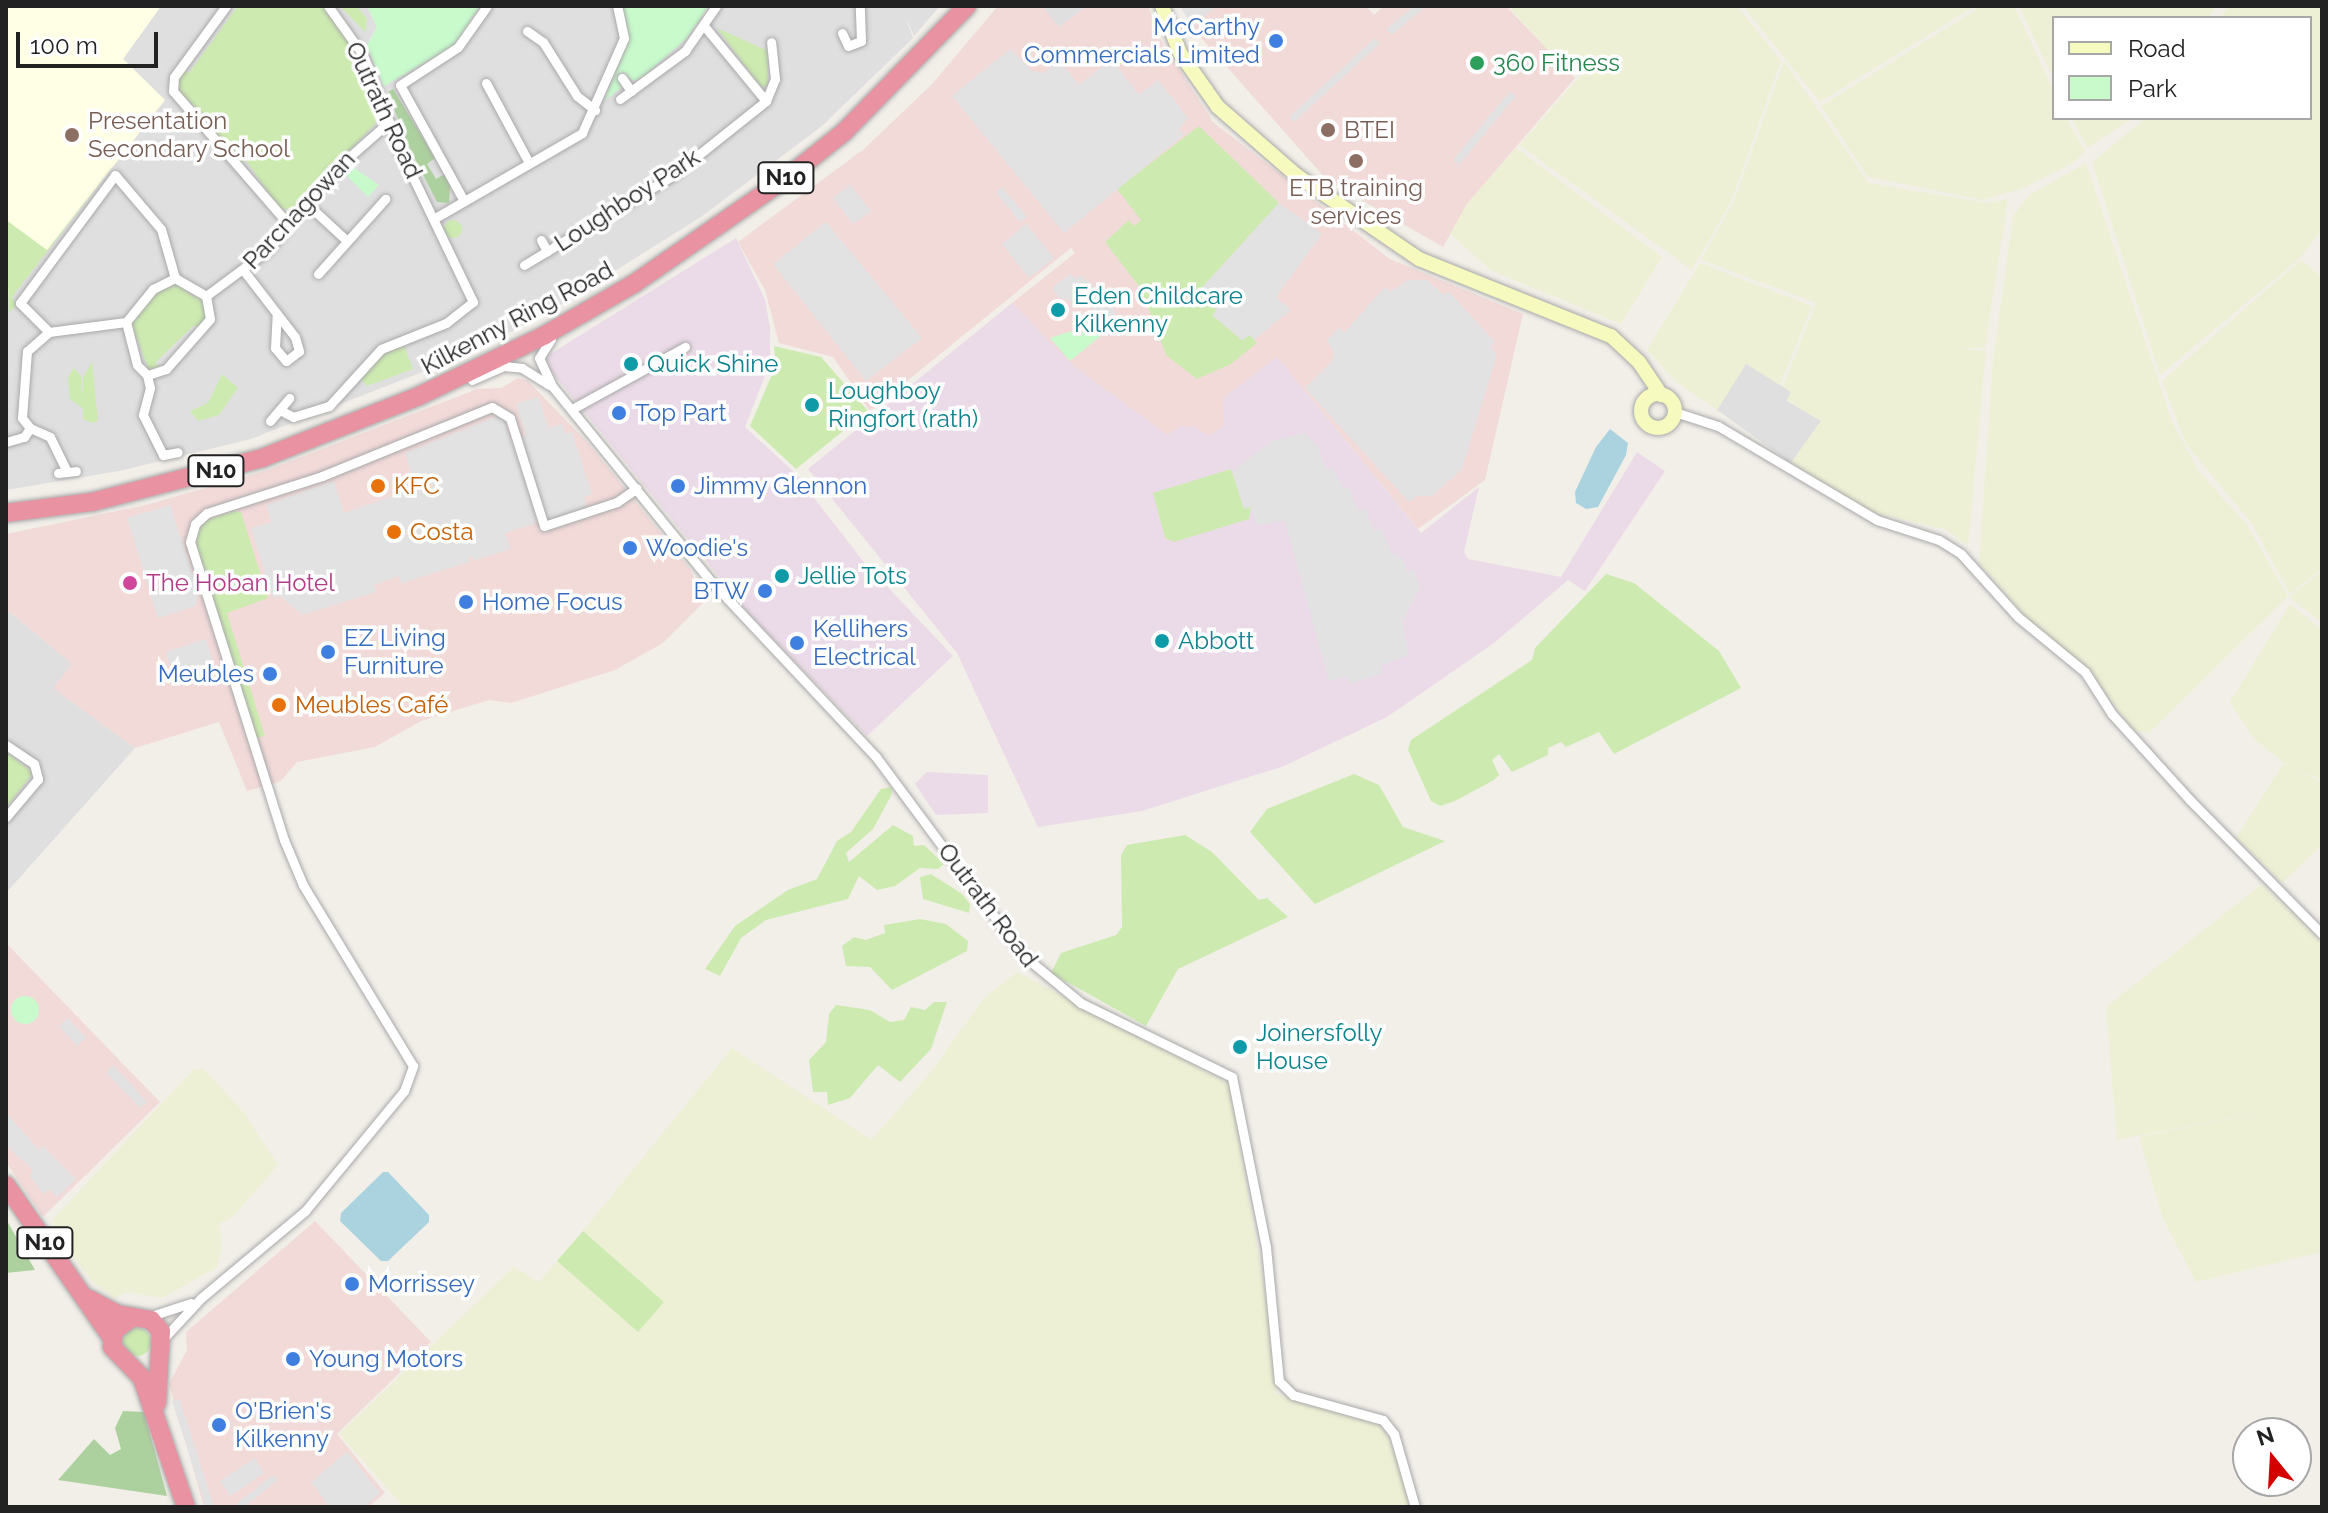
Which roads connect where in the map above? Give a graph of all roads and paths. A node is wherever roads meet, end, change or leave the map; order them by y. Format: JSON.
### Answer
{"nodes":[{"id":1,"x":226,"y":6,"type":"edge"},
{"id":2,"x":328,"y":6,"type":"edge"},
{"id":3,"x":487,"y":6,"type":"edge"},
{"id":4,"x":617,"y":6,"type":"edge"},
{"id":5,"x":716,"y":6,"type":"edge"},
{"id":6,"x":860,"y":6,"type":"edge"},
{"id":7,"x":967,"y":6,"type":"edge"},
{"id":8,"x":1162,"y":6,"type":"edge"},
{"id":9,"x":705,"y":27,"type":"junction"},
{"id":10,"x":527,"y":31,"type":"dead end"},
{"id":11,"x":842,"y":33,"type":"dead end"},
{"id":12,"x":771,"y":42,"type":"dead end"},
{"id":13,"x":622,"y":78,"type":"dead end"},
{"id":14,"x":486,"y":83,"type":"dead end"},
{"id":15,"x":631,"y":91,"type":"junction"},
{"id":16,"x":620,"y":99,"type":"dead end"},
{"id":17,"x":766,"y":101,"type":"junction"},
{"id":18,"x":595,"y":110,"type":"junction"},
{"id":19,"x":389,"y":122,"type":"junction"},
{"id":20,"x":529,"y":163,"type":"junction"},
{"id":21,"x":385,"y":199,"type":"dead end"},
{"id":22,"x":464,"y":201,"type":"junction"},
{"id":23,"x":306,"y":203,"type":"junction"},
{"id":24,"x":435,"y":218,"type":"junction"},
{"id":25,"x":289,"y":225,"type":"junction"},
{"id":26,"x":345,"y":239,"type":"junction"},
{"id":27,"x":541,"y":240,"type":"dead end"},
{"id":28,"x":547,"y":251,"type":"junction"},
{"id":29,"x":524,"y":265,"type":"dead end"},
{"id":30,"x":244,"y":271,"type":"junction"},
{"id":31,"x":318,"y":274,"type":"dead end"},
{"id":32,"x":175,"y":278,"type":"junction"},
{"id":33,"x":206,"y":296,"type":"junction"},
{"id":34,"x":610,"y":298,"type":"junction"},
{"id":35,"x":277,"y":315,"type":"dead end"},
{"id":36,"x":126,"y":322,"type":"junction"},
{"id":37,"x":49,"y":332,"type":"junction"},
{"id":38,"x":685,"y":347,"type":"dead end"},
{"id":39,"x":147,"y":375,"type":"junction"},
{"id":40,"x":552,"y":386,"type":"junction"},
{"id":41,"x":1656,"y":396,"type":"junction"},
{"id":42,"x":417,"y":397,"type":"junction"},
{"id":43,"x":289,"y":398,"type":"dead end"},
{"id":44,"x":572,"y":409,"type":"junction"},
{"id":45,"x":280,"y":410,"type":"junction"},
{"id":46,"x":1675,"y":412,"type":"junction"},
{"id":47,"x":270,"y":421,"type":"dead end"},
{"id":48,"x":30,"y":428,"type":"junction"},
{"id":49,"x":6,"y":442,"type":"edge"},
{"id":50,"x":178,"y":452,"type":"dead end"},
{"id":51,"x":67,"y":472,"type":"dead end"},
{"id":52,"x":637,"y":488,"type":"junction"},
{"id":53,"x":6,"y":513,"type":"edge"},
{"id":54,"x":6,"y":745,"type":"edge"},
{"id":55,"x":6,"y":817,"type":"edge"},
{"id":56,"x":2322,"y":934,"type":"edge"},
{"id":57,"x":6,"y":1185,"type":"edge"},
{"id":58,"x":87,"y":1298,"type":"junction"},
{"id":59,"x":201,"y":1298,"type":"junction"},
{"id":60,"x":138,"y":1317,"type":"junction"},
{"id":61,"x":112,"y":1338,"type":"junction"},
{"id":62,"x":161,"y":1347,"type":"junction"},
{"id":63,"x":127,"y":1365,"type":"junction"},
{"id":64,"x":157,"y":1411,"type":"junction"},
{"id":65,"x":186,"y":1507,"type":"edge"},
{"id":66,"x":1415,"y":1507,"type":"edge"}],
"edges":[{"from":1,"to":25,"type":"street"},
{"from":2,"to":19,"type":"street","name":"Outrath Road"},
{"from":3,"to":22,"type":"street"},
{"from":4,"to":18,"type":"street"},
{"from":5,"to":9,"type":"street"},
{"from":6,"to":11,"type":"street"},
{"from":7,"to":34,"type":"highway","name":"Kilkenny Ring Road","number":"N10"},
{"from":8,"to":41,"type":"street"},
{"from":9,"to":15,"type":"street"},
{"from":9,"to":17,"type":"street"},
{"from":10,"to":18,"type":"street"},
{"from":12,"to":17,"type":"street"},
{"from":13,"to":15,"type":"street"},
{"from":14,"to":20,"type":"street"},
{"from":15,"to":16,"type":"street"},
{"from":17,"to":28,"type":"street","name":"Loughboy Park"},
{"from":18,"to":20,"type":"street"},
{"from":19,"to":23,"type":"street","name":"Parcnagowan"},
{"from":19,"to":24,"type":"street","name":"Outrath Road"},
{"from":20,"to":22,"type":"street"},
{"from":21,"to":26,"type":"street"},
{"from":22,"to":24,"type":"street"},
{"from":23,"to":25,"type":"street","name":"Parcnagowan"},
{"from":23,"to":26,"type":"street"},
{"from":24,"to":45,"type":"street","name":"Outrath Road"},
{"from":25,"to":30,"type":"street","name":"Parcnagowan"},
{"from":26,"to":31,"type":"street"},
{"from":27,"to":28,"type":"street"},
{"from":28,"to":29,"type":"street","name":"Loughboy Park"},
{"from":30,"to":33,"type":"street","name":"Parcnagowan"},
{"from":30,"to":35,"type":"street"},
{"from":32,"to":33,"type":"street"},
{"from":32,"to":36,"type":"street"},
{"from":32,"to":37,"type":"street"},
{"from":33,"to":39,"type":"street"},
{"from":34,"to":40,"type":"street","name":"Outrath Road"},
{"from":34,"to":42,"type":"highway","name":"Kilkenny Ring Road","number":"N10"},
{"from":36,"to":37,"type":"street"},
{"from":36,"to":39,"type":"street"},
{"from":37,"to":48,"type":"street"},
{"from":38,"to":44,"type":"street"},
{"from":39,"to":50,"type":"street"},
{"from":40,"to":42,"type":"street","name":"Outrath Road"},
{"from":40,"to":44,"type":"street","name":"Outrath Road"},
{"from":41,"to":46,"type":"street"},
{"from":41,"to":46,"type":"street"},
{"from":42,"to":53,"type":"highway","name":"Kilkenny Ring Road","number":"N10"},
{"from":43,"to":45,"type":"street"},
{"from":44,"to":52,"type":"street","name":"Outrath Road"},
{"from":45,"to":47,"type":"street"},
{"from":46,"to":56,"type":"street"},
{"from":48,"to":49,"type":"street"},
{"from":48,"to":51,"type":"street"},
{"from":52,"to":59,"type":"street"},
{"from":52,"to":66,"type":"street","name":"Outrath Road"},
{"from":54,"to":55,"type":"street"},
{"from":57,"to":58,"type":"highway","number":"N10"},
{"from":58,"to":60,"type":"highway"},
{"from":58,"to":61,"type":"highway","number":"N10"},
{"from":59,"to":60,"type":"street"},
{"from":59,"to":62,"type":"street"},
{"from":60,"to":61,"type":"highway"},
{"from":60,"to":62,"type":"highway"},
{"from":61,"to":63,"type":"highway","number":"N10"},
{"from":62,"to":63,"type":"highway"},
{"from":62,"to":64,"type":"highway","number":"N10"},
{"from":63,"to":64,"type":"highway","number":"N10"},
{"from":64,"to":65,"type":"highway","number":"N10"}]}
